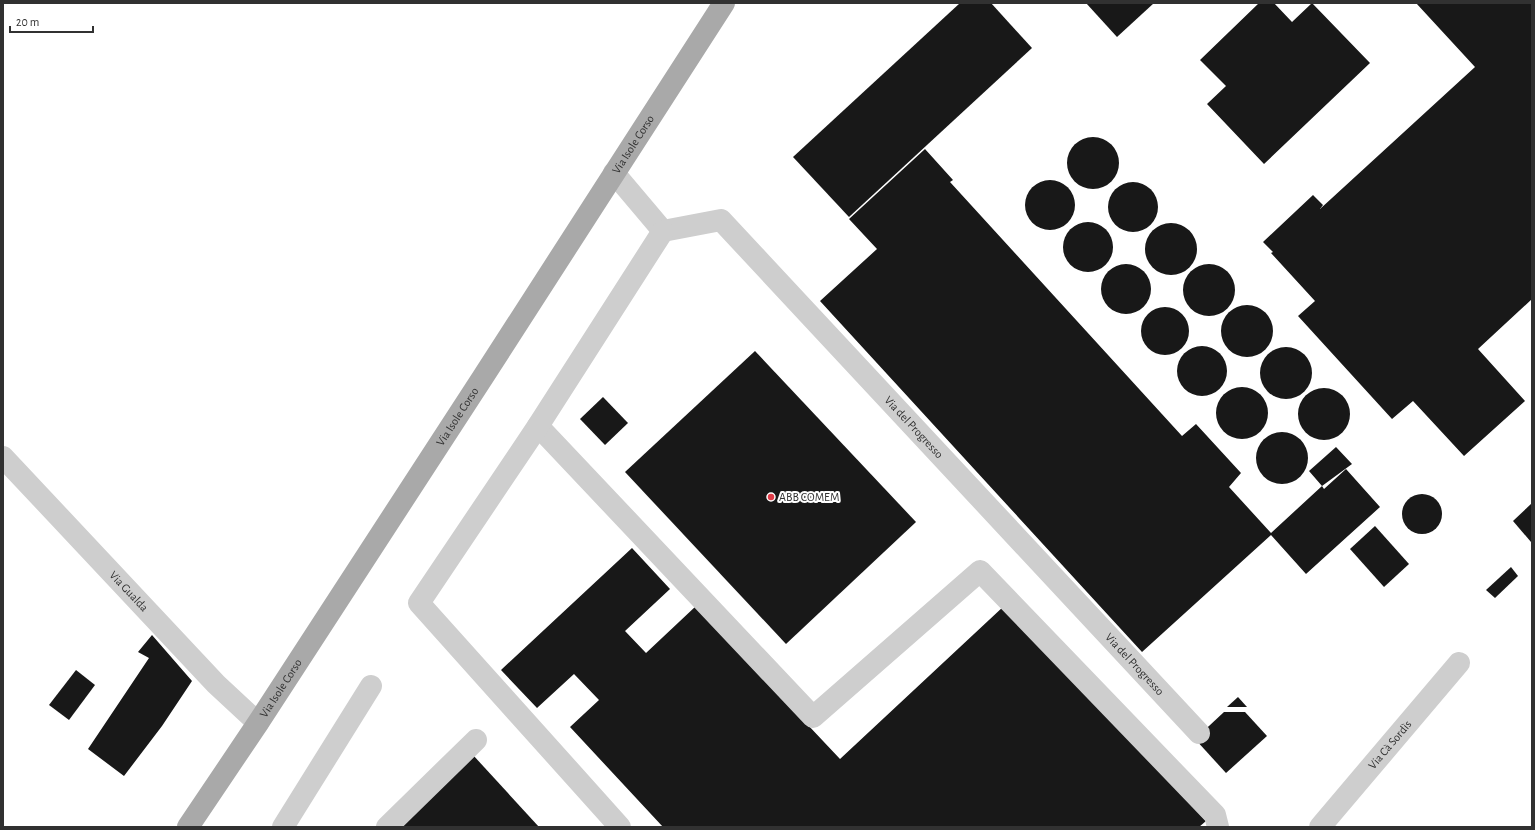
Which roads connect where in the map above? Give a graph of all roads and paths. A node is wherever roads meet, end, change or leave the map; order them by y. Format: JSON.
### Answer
{"nodes":[{"id":1,"x":724,"y":3,"type":"edge"},
{"id":2,"x":614,"y":173,"type":"junction"},
{"id":3,"x":663,"y":230,"type":"junction"},
{"id":4,"x":538,"y":426,"type":"junction"},
{"id":5,"x":3,"y":457,"type":"edge"},
{"id":6,"x":1459,"y":663,"type":"dead end"},
{"id":7,"x":371,"y":686,"type":"dead end"},
{"id":8,"x":258,"y":723,"type":"junction"},
{"id":9,"x":1199,"y":733,"type":"dead end"},
{"id":10,"x":476,"y":740,"type":"dead end"},
{"id":11,"x":188,"y":827,"type":"edge"},
{"id":12,"x":283,"y":827,"type":"edge"},
{"id":13,"x":387,"y":827,"type":"edge"},
{"id":14,"x":620,"y":827,"type":"edge"},
{"id":15,"x":1218,"y":827,"type":"edge"},
{"id":16,"x":1320,"y":827,"type":"edge"}],
"edges":[{"from":1,"to":2,"type":"main road","name":"Via Isole Corso"},
{"from":2,"to":3,"type":"street"},
{"from":2,"to":8,"type":"main road","name":"Via Isole Corso"},
{"from":3,"to":4,"type":"street"},
{"from":3,"to":9,"type":"street","name":"Via del Progresso"},
{"from":4,"to":14,"type":"street"},
{"from":4,"to":15,"type":"street"},
{"from":5,"to":8,"type":"street","name":"Via Gualda"},
{"from":6,"to":16,"type":"street","name":"Via Cà Sordìs"},
{"from":7,"to":12,"type":"street"},
{"from":8,"to":11,"type":"main road","name":"Via Isole Corso"},
{"from":10,"to":13,"type":"street"}]}
